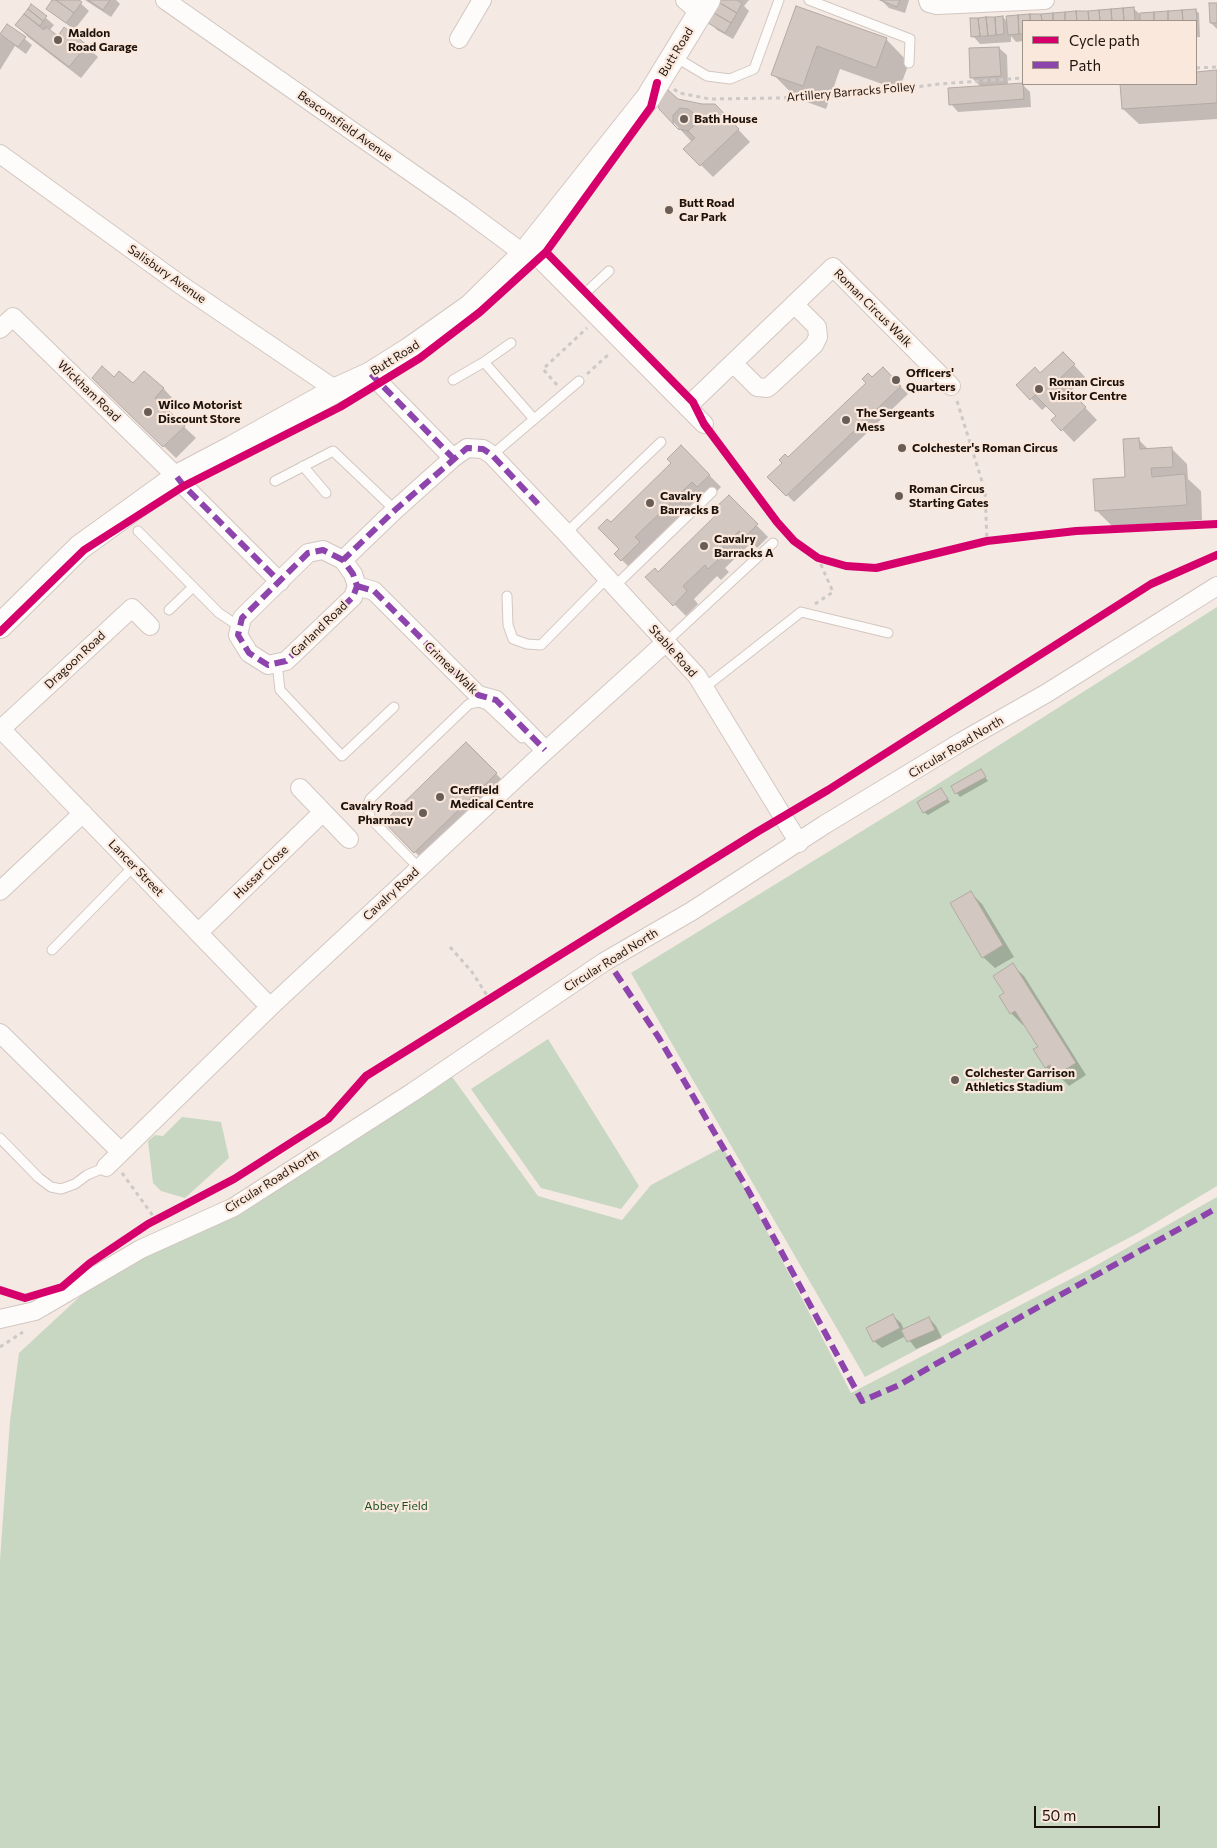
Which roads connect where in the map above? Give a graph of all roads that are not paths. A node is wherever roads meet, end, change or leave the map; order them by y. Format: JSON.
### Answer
{"nodes":[{"id":1,"x":165,"y":0,"type":"edge"},
{"id":2,"x":482,"y":0,"type":"edge"},
{"id":3,"x":779,"y":0,"type":"edge"},
{"id":4,"x":809,"y":0,"type":"edge"},
{"id":5,"x":1046,"y":0,"type":"edge"},
{"id":6,"x":929,"y":2,"type":"edge"},
{"id":7,"x":698,"y":4,"type":"edge"},
{"id":8,"x":459,"y":39,"type":"dead end"},
{"id":9,"x":673,"y":56,"type":"junction"},
{"id":10,"x":909,"y":63,"type":"dead end"},
{"id":11,"x":0,"y":154,"type":"edge"},
{"id":12,"x":527,"y":251,"type":"junction"},
{"id":13,"x":609,"y":271,"type":"dead end"},
{"id":14,"x":579,"y":299,"type":"junction"},
{"id":15,"x":794,"y":304,"type":"junction"},
{"id":16,"x":0,"y":329,"type":"edge"},
{"id":17,"x":511,"y":344,"type":"dead end"},
{"id":18,"x":484,"y":362,"type":"junction"},
{"id":19,"x":734,"y":363,"type":"junction"},
{"id":20,"x":371,"y":374,"type":"junction"},
{"id":21,"x":453,"y":380,"type":"dead end"},
{"id":22,"x":579,"y":381,"type":"road end"},
{"id":23,"x":951,"y":386,"type":"road end"},
{"id":24,"x":336,"y":390,"type":"junction"},
{"id":25,"x":687,"y":407,"type":"junction"},
{"id":26,"x":534,"y":419,"type":"junction"},
{"id":27,"x":704,"y":424,"type":"dead end"},
{"id":28,"x":661,"y":442,"type":"dead end"},
{"id":29,"x":492,"y":455,"type":"junction"},
{"id":30,"x":453,"y":458,"type":"junction"},
{"id":31,"x":303,"y":466,"type":"junction"},
{"id":32,"x":177,"y":477,"type":"junction"},
{"id":33,"x":275,"y":481,"type":"dead end"},
{"id":34,"x":712,"y":492,"type":"dead end"},
{"id":35,"x":326,"y":493,"type":"dead end"},
{"id":36,"x":394,"y":510,"type":"junction"},
{"id":37,"x":138,"y":531,"type":"dead end"},
{"id":38,"x":566,"y":533,"type":"junction"},
{"id":39,"x":773,"y":543,"type":"dead end"},
{"id":40,"x":343,"y":560,"type":"junction"},
{"id":41,"x":280,"y":582,"type":"junction"},
{"id":42,"x":611,"y":582,"type":"junction"},
{"id":43,"x":356,"y":586,"type":"junction"},
{"id":44,"x":1217,"y":586,"type":"edge"},
{"id":45,"x":193,"y":587,"type":"junction"},
{"id":46,"x":507,"y":596,"type":"dead end"},
{"id":47,"x":169,"y":610,"type":"dead end"},
{"id":48,"x":0,"y":626,"type":"edge"},
{"id":49,"x":150,"y":626,"type":"dead end"},
{"id":50,"x":240,"y":627,"type":"junction"},
{"id":51,"x":888,"y":633,"type":"dead end"},
{"id":52,"x":666,"y":642,"type":"junction"},
{"id":53,"x":277,"y":663,"type":"junction"},
{"id":54,"x":704,"y":688,"type":"junction"},
{"id":55,"x":394,"y":707,"type":"dead end"},
{"id":56,"x":0,"y":729,"type":"edge"},
{"id":57,"x":542,"y":753,"type":"junction"},
{"id":58,"x":300,"y":788,"type":"dead end"},
{"id":59,"x":324,"y":812,"type":"junction"},
{"id":60,"x":83,"y":813,"type":"junction"},
{"id":61,"x":349,"y":839,"type":"dead end"},
{"id":62,"x":799,"y":843,"type":"junction"},
{"id":63,"x":134,"y":866,"type":"junction"},
{"id":64,"x":419,"y":868,"type":"junction"},
{"id":65,"x":0,"y":891,"type":"edge"},
{"id":66,"x":198,"y":933,"type":"junction"},
{"id":67,"x":52,"y":950,"type":"dead end"},
{"id":68,"x":270,"y":1007,"type":"junction"},
{"id":69,"x":0,"y":1033,"type":"edge"},
{"id":70,"x":0,"y":1138,"type":"edge"},
{"id":71,"x":113,"y":1160,"type":"junction"},
{"id":72,"x":0,"y":1320,"type":"edge"}],
"edges":[{"from":1,"to":12,"type":"street","name":"Beaconsfield Avenue"},
{"from":2,"to":8,"type":"street"},
{"from":3,"to":9,"type":"lane"},
{"from":4,"to":10,"type":"lane"},
{"from":5,"to":6,"type":"street"},
{"from":7,"to":9,"type":"main road","name":"Butt Road"},
{"from":9,"to":12,"type":"main road","name":"Butt Road"},
{"from":11,"to":24,"type":"street","name":"Salisbury Avenue"},
{"from":12,"to":14,"type":"street","name":"Beaconsfield Avenue"},
{"from":12,"to":20,"type":"main road","name":"Butt Road"},
{"from":13,"to":14,"type":"lane"},
{"from":14,"to":25,"type":"street","name":"Beaconsfield Avenue"},
{"from":15,"to":19,"type":"street","name":"Roman Circus Walk"},
{"from":15,"to":19,"type":"street"},
{"from":15,"to":23,"type":"street","name":"Roman Circus Walk"},
{"from":16,"to":32,"type":"street","name":"Wickham Road"},
{"from":17,"to":18,"type":"lane"},
{"from":18,"to":21,"type":"lane"},
{"from":18,"to":26,"type":"lane"},
{"from":19,"to":25,"type":"street","name":"Roman Circus Walk"},
{"from":20,"to":24,"type":"main road","name":"Butt Road"},
{"from":20,"to":30,"type":"street"},
{"from":22,"to":26,"type":"lane"},
{"from":24,"to":32,"type":"main road","name":"Butt Road"},
{"from":25,"to":27,"type":"street","name":"Beaconsfield Avenue"},
{"from":26,"to":29,"type":"lane"},
{"from":28,"to":38,"type":"lane"},
{"from":29,"to":30,"type":"street"},
{"from":29,"to":38,"type":"street","name":"Stable Road"},
{"from":30,"to":36,"type":"street"},
{"from":31,"to":33,"type":"lane"},
{"from":31,"to":35,"type":"lane"},
{"from":31,"to":36,"type":"lane"},
{"from":32,"to":41,"type":"street"},
{"from":32,"to":48,"type":"main road","name":"Butt Road"},
{"from":34,"to":42,"type":"lane"},
{"from":36,"to":40,"type":"street"},
{"from":37,"to":45,"type":"lane"},
{"from":38,"to":42,"type":"street","name":"Stable Road"},
{"from":39,"to":52,"type":"lane"},
{"from":40,"to":41,"type":"street"},
{"from":40,"to":43,"type":"street"},
{"from":41,"to":50,"type":"street"},
{"from":42,"to":46,"type":"lane"},
{"from":42,"to":52,"type":"street","name":"Stable Road"},
{"from":43,"to":53,"type":"street","name":"Garland Road"},
{"from":43,"to":57,"type":"street","name":"Crimea Walk"},
{"from":44,"to":62,"type":"street","name":"Circular Road North"},
{"from":45,"to":47,"type":"lane"},
{"from":45,"to":50,"type":"lane"},
{"from":49,"to":56,"type":"street","name":"Dragoon Road"},
{"from":50,"to":53,"type":"street","name":"Garland Road"},
{"from":51,"to":54,"type":"lane"},
{"from":52,"to":54,"type":"street","name":"Stable Road"},
{"from":52,"to":57,"type":"street","name":"Cavalry Road"},
{"from":53,"to":55,"type":"lane"},
{"from":54,"to":62,"type":"street","name":"Stable Road"},
{"from":56,"to":60,"type":"street","name":"Lancer Street"},
{"from":57,"to":64,"type":"street","name":"Cavalry Road"},
{"from":57,"to":64,"type":"lane"},
{"from":58,"to":59,"type":"street"},
{"from":59,"to":61,"type":"street"},
{"from":59,"to":66,"type":"street","name":"Hussar Close"},
{"from":60,"to":63,"type":"street","name":"Lancer Street"},
{"from":60,"to":65,"type":"street"},
{"from":62,"to":72,"type":"street","name":"Circular Road North"},
{"from":63,"to":66,"type":"street","name":"Lancer Street"},
{"from":63,"to":67,"type":"lane"},
{"from":64,"to":68,"type":"street","name":"Cavalry Road"},
{"from":66,"to":68,"type":"street","name":"Lancer Street"},
{"from":68,"to":71,"type":"street","name":"Cavalry Road"},
{"from":69,"to":71,"type":"street"},
{"from":70,"to":71,"type":"lane"}]}
